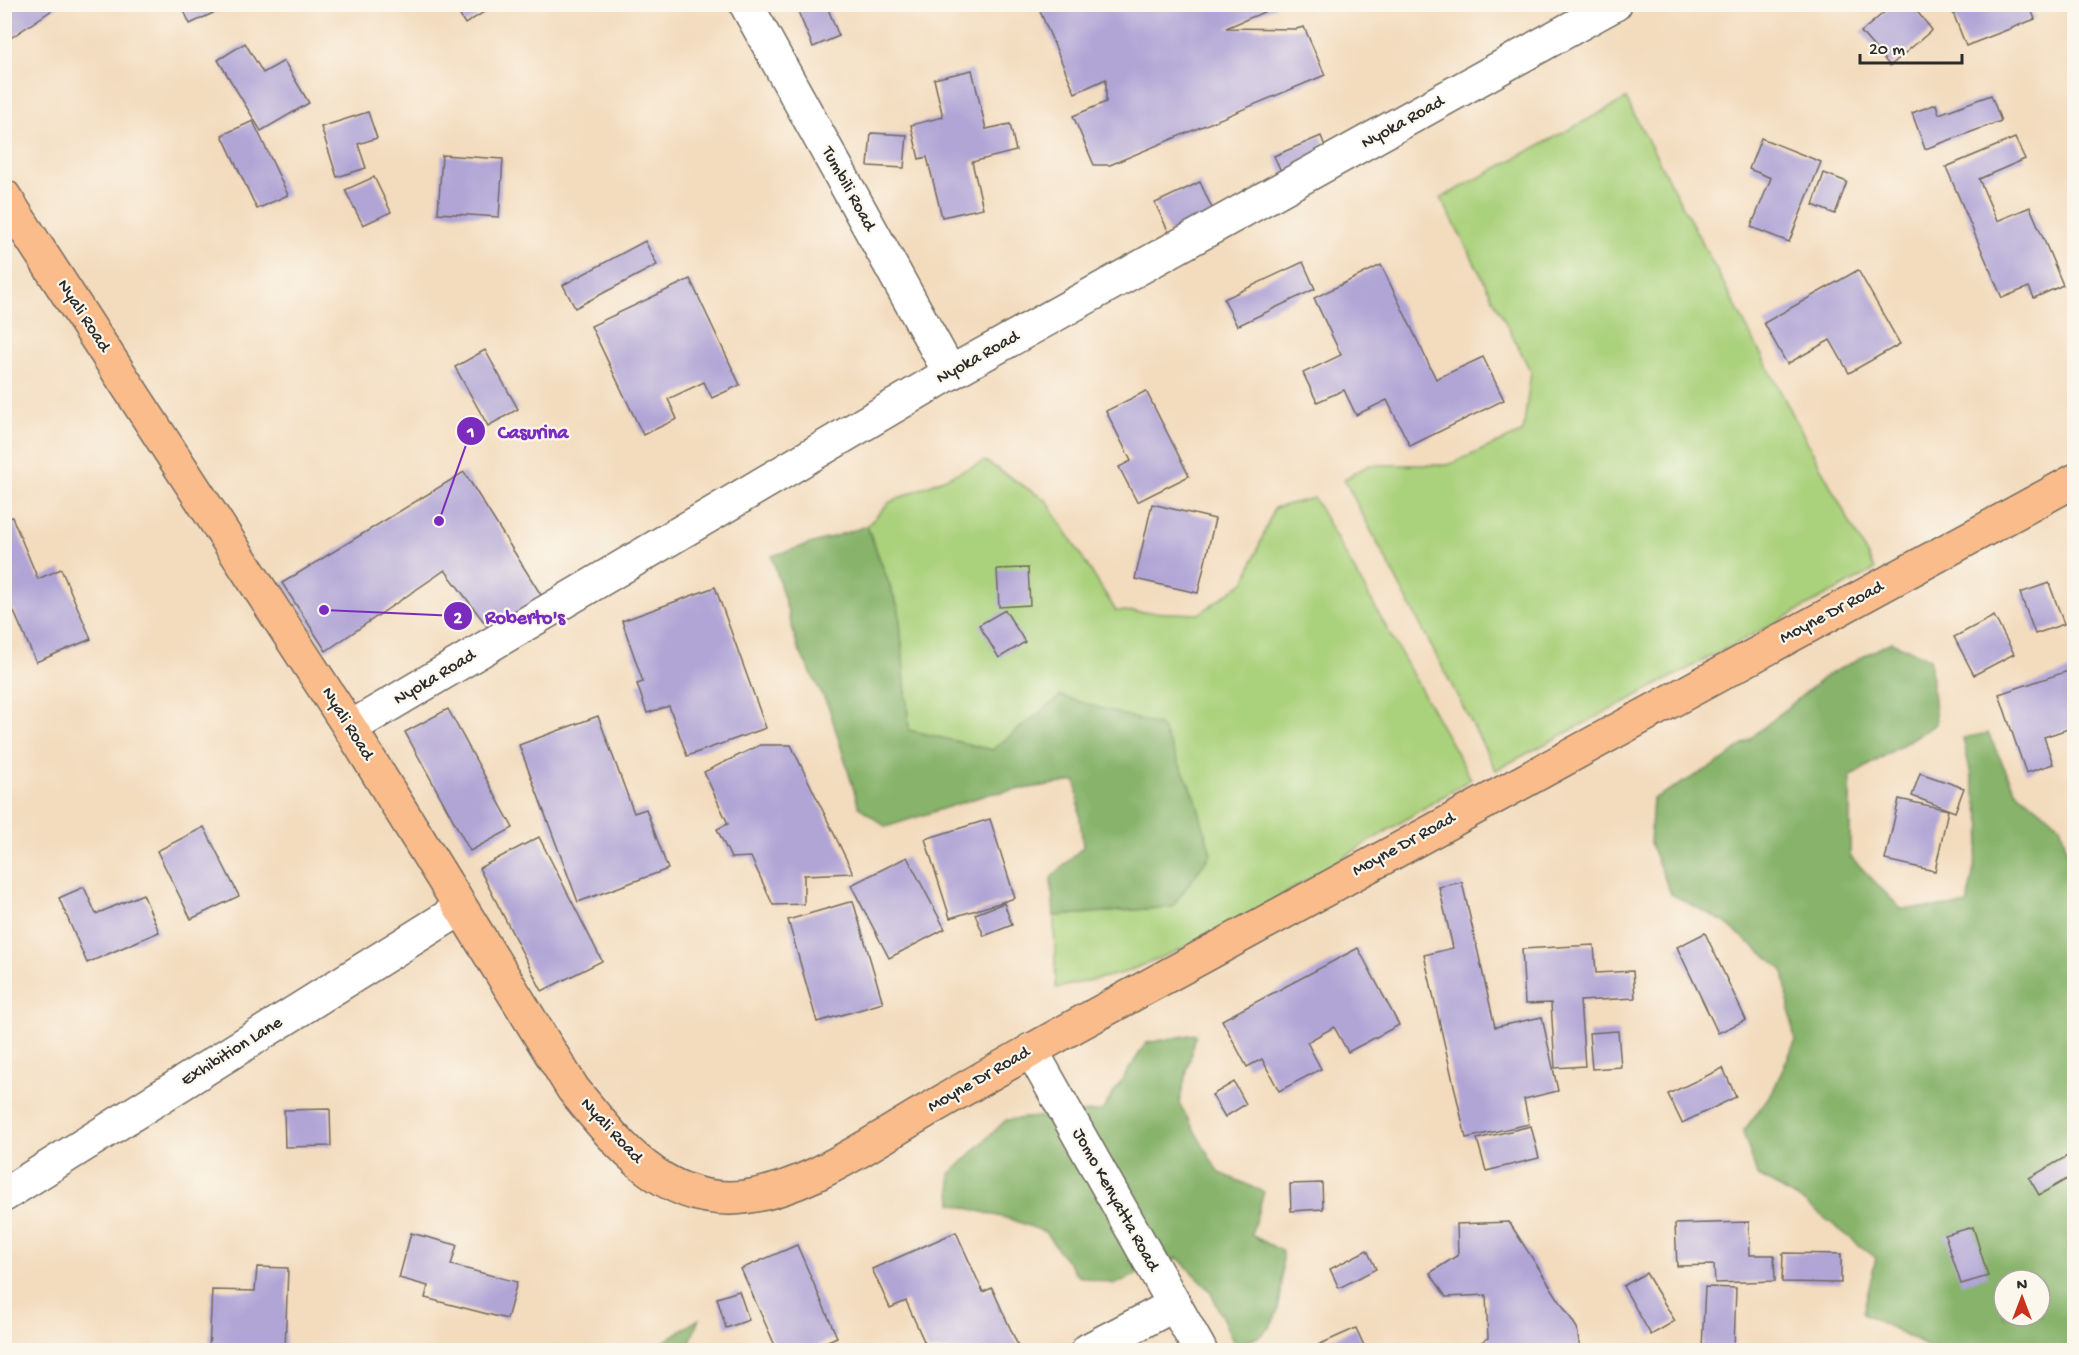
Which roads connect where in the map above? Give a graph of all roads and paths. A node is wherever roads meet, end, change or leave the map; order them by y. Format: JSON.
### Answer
{"nodes":[{"id":1,"x":746,"y":4,"type":"edge"},
{"id":2,"x":1615,"y":4,"type":"edge"},
{"id":3,"x":4,"y":196,"type":"edge"},
{"id":4,"x":950,"y":373,"type":"junction"},
{"id":5,"x":2074,"y":481,"type":"edge"},
{"id":6,"x":351,"y":728,"type":"junction"},
{"id":7,"x":460,"y":909,"type":"junction"},
{"id":8,"x":1031,"y":1050,"type":"junction"},
{"id":9,"x":4,"y":1195,"type":"edge"},
{"id":10,"x":731,"y":1198,"type":"joint"},
{"id":11,"x":1174,"y":1305,"type":"junction"},
{"id":12,"x":1088,"y":1350,"type":"edge"},
{"id":13,"x":1200,"y":1350,"type":"edge"}],
"edges":[{"from":1,"to":4,"type":"street","name":"Tumbili Road"},
{"from":2,"to":4,"type":"street","name":"Nyoka Road"},
{"from":3,"to":6,"type":"main road","name":"Nyali Road"},
{"from":4,"to":6,"type":"street","name":"Nyoka Road"},
{"from":5,"to":8,"type":"main road","name":"Moyne Dr Road"},
{"from":6,"to":7,"type":"main road","name":"Nyali Road"},
{"from":7,"to":9,"type":"street","name":"Exhibition Lane"},
{"from":7,"to":10,"type":"main road","name":"Nyali Road"},
{"from":8,"to":10,"type":"main road","name":"Moyne Dr Road"},
{"from":8,"to":11,"type":"street","name":"Jomo Kenyatta Road"},
{"from":11,"to":12,"type":"street"},
{"from":11,"to":13,"type":"street","name":"Jomo Kenyatta Road"}]}
